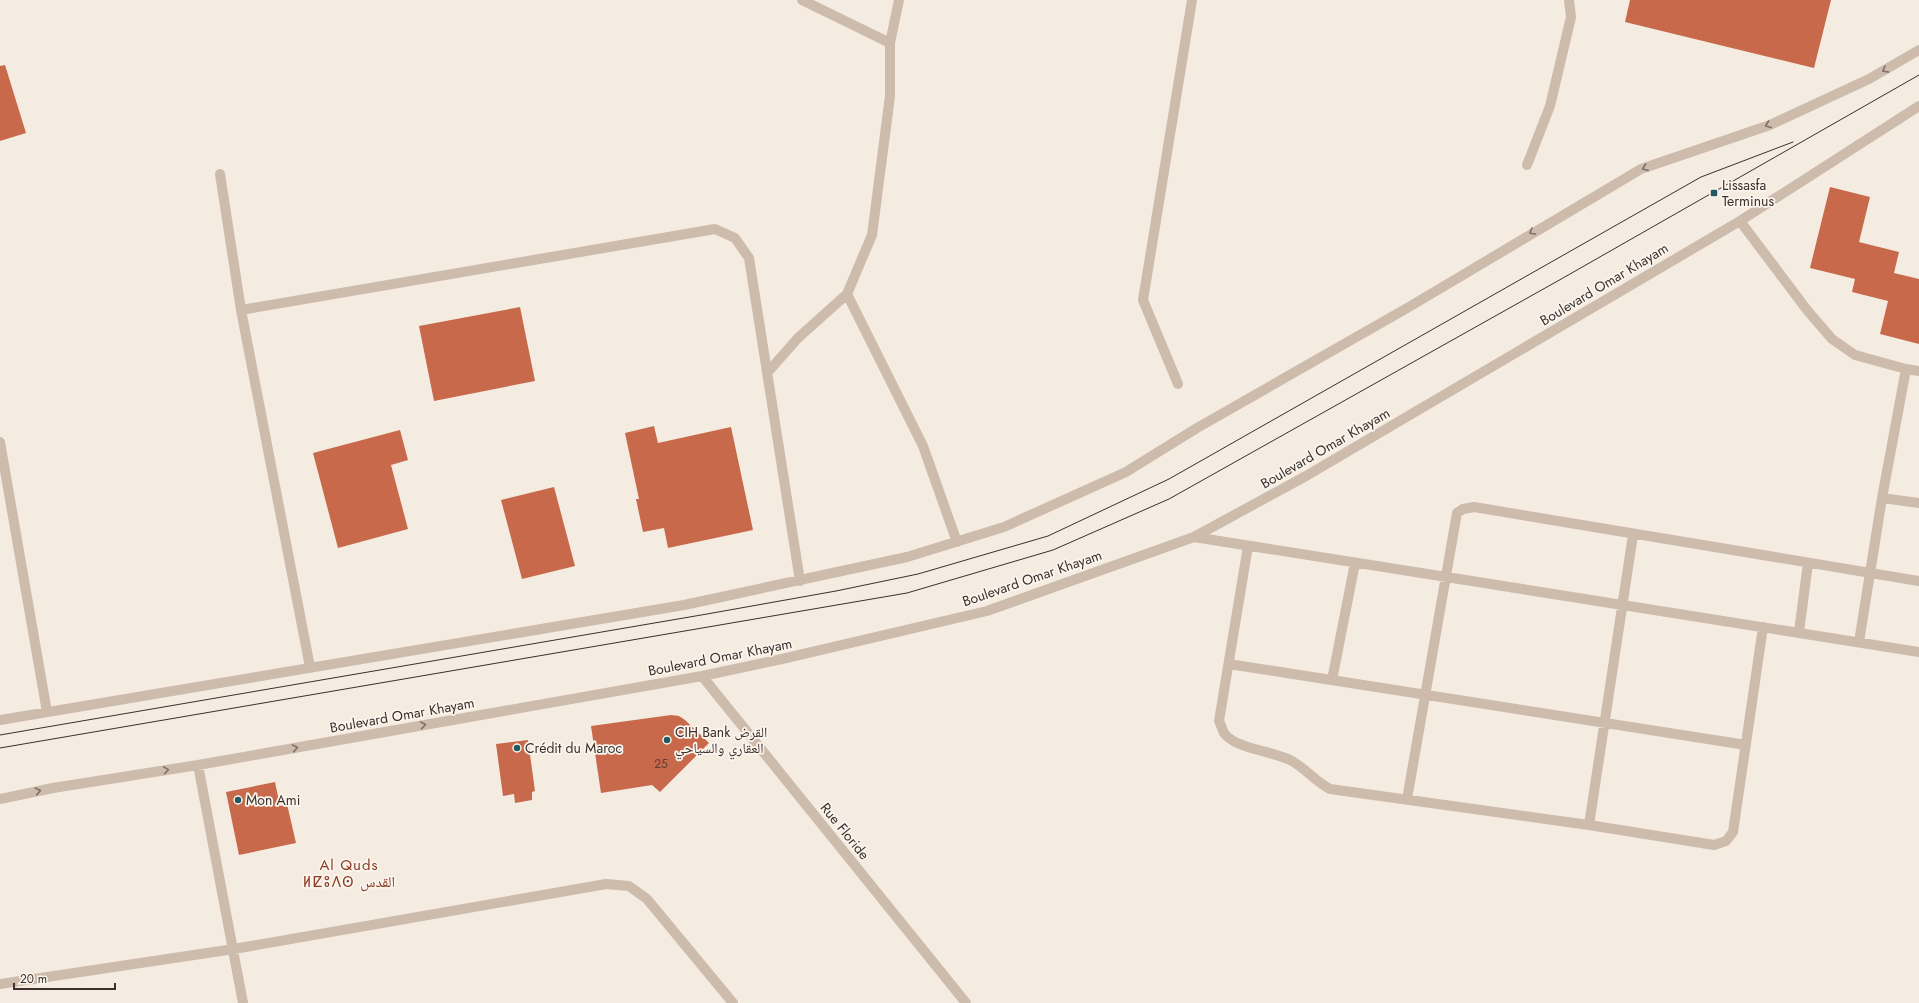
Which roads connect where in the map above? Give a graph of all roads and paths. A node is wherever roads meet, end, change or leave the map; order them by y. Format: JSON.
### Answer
{"nodes":[{"id":1,"x":802,"y":0,"type":"edge"},
{"id":2,"x":899,"y":0,"type":"edge"},
{"id":3,"x":1192,"y":0,"type":"edge"},
{"id":4,"x":1569,"y":0,"type":"edge"},
{"id":5,"x":890,"y":42,"type":"junction"},
{"id":6,"x":1919,"y":50,"type":"edge"},
{"id":7,"x":1919,"y":106,"type":"edge"},
{"id":8,"x":1527,"y":165,"type":"dead end"},
{"id":9,"x":220,"y":174,"type":"dead end"},
{"id":10,"x":1740,"y":221,"type":"junction"},
{"id":11,"x":847,"y":294,"type":"junction"},
{"id":12,"x":241,"y":310,"type":"junction"},
{"id":13,"x":1906,"y":369,"type":"junction"},
{"id":14,"x":1919,"y":371,"type":"edge"},
{"id":15,"x":767,"y":373,"type":"junction"},
{"id":16,"x":1178,"y":384,"type":"dead end"},
{"id":17,"x":0,"y":442,"type":"edge"},
{"id":18,"x":1882,"y":498,"type":"junction"},
{"id":19,"x":1919,"y":504,"type":"edge"},
{"id":20,"x":1633,"y":535,"type":"junction"},
{"id":21,"x":1194,"y":537,"type":"junction"},
{"id":22,"x":957,"y":542,"type":"junction"},
{"id":23,"x":1248,"y":546,"type":"junction"},
{"id":24,"x":1355,"y":563,"type":"junction"},
{"id":25,"x":1808,"y":563,"type":"junction"},
{"id":26,"x":1871,"y":573,"type":"junction"},
{"id":27,"x":1447,"y":577,"type":"junction"},
{"id":28,"x":1919,"y":580,"type":"edge"},
{"id":29,"x":800,"y":581,"type":"junction"},
{"id":30,"x":1622,"y":604,"type":"junction"},
{"id":31,"x":1763,"y":627,"type":"junction"},
{"id":32,"x":1799,"y":632,"type":"junction"},
{"id":33,"x":1859,"y":642,"type":"junction"},
{"id":34,"x":1919,"y":652,"type":"edge"},
{"id":35,"x":1229,"y":664,"type":"junction"},
{"id":36,"x":310,"y":667,"type":"junction"},
{"id":37,"x":702,"y":676,"type":"junction"},
{"id":38,"x":1332,"y":680,"type":"junction"},
{"id":39,"x":1426,"y":694,"type":"junction"},
{"id":40,"x":46,"y":712,"type":"junction"},
{"id":41,"x":0,"y":720,"type":"edge"},
{"id":42,"x":1604,"y":723,"type":"junction"},
{"id":43,"x":1746,"y":745,"type":"junction"},
{"id":44,"x":198,"y":765,"type":"junction"},
{"id":45,"x":0,"y":799,"type":"edge"},
{"id":46,"x":1407,"y":799,"type":"junction"},
{"id":47,"x":1589,"y":825,"type":"junction"},
{"id":48,"x":234,"y":949,"type":"junction"},
{"id":49,"x":0,"y":984,"type":"edge"},
{"id":50,"x":243,"y":1003,"type":"edge"},
{"id":51,"x":733,"y":1003,"type":"edge"},
{"id":52,"x":966,"y":1003,"type":"edge"}],
"edges":[{"from":1,"to":5,"type":"street"},
{"from":2,"to":5,"type":"street"},
{"from":3,"to":16,"type":"street"},
{"from":4,"to":8,"type":"street"},
{"from":5,"to":11,"type":"street"},
{"from":6,"to":22,"type":"street","one_way":true},
{"from":7,"to":10,"type":"street","name":"Boulevard Omar Khayam"},
{"from":9,"to":12,"type":"street"},
{"from":10,"to":13,"type":"street"},
{"from":10,"to":21,"type":"street","name":"Boulevard Omar Khayam"},
{"from":11,"to":15,"type":"street"},
{"from":11,"to":22,"type":"street"},
{"from":12,"to":15,"type":"street"},
{"from":12,"to":36,"type":"street"},
{"from":13,"to":14,"type":"street"},
{"from":13,"to":18,"type":"street"},
{"from":15,"to":29,"type":"street"},
{"from":17,"to":40,"type":"street"},
{"from":18,"to":19,"type":"street"},
{"from":18,"to":26,"type":"street"},
{"from":20,"to":25,"type":"street"},
{"from":20,"to":27,"type":"street"},
{"from":20,"to":30,"type":"street"},
{"from":21,"to":23,"type":"street"},
{"from":21,"to":37,"type":"street","name":"Boulevard Omar Khayam"},
{"from":22,"to":29,"type":"street"},
{"from":23,"to":24,"type":"street"},
{"from":23,"to":35,"type":"street"},
{"from":24,"to":27,"type":"street"},
{"from":24,"to":38,"type":"street"},
{"from":25,"to":26,"type":"street"},
{"from":25,"to":32,"type":"street"},
{"from":26,"to":28,"type":"street"},
{"from":26,"to":33,"type":"street"},
{"from":27,"to":30,"type":"street"},
{"from":27,"to":39,"type":"street"},
{"from":29,"to":36,"type":"street"},
{"from":30,"to":31,"type":"street"},
{"from":30,"to":42,"type":"street"},
{"from":31,"to":32,"type":"street"},
{"from":31,"to":43,"type":"street"},
{"from":32,"to":33,"type":"street"},
{"from":33,"to":34,"type":"street"},
{"from":35,"to":38,"type":"street"},
{"from":35,"to":46,"type":"street"},
{"from":36,"to":40,"type":"street"},
{"from":44,"to":37,"type":"street","name":"Boulevard Omar Khayam","one_way":true},
{"from":37,"to":52,"type":"street","name":"Rue Floride"},
{"from":38,"to":39,"type":"street"},
{"from":39,"to":42,"type":"street"},
{"from":39,"to":46,"type":"street"},
{"from":40,"to":41,"type":"street"},
{"from":42,"to":43,"type":"street"},
{"from":42,"to":47,"type":"street"},
{"from":43,"to":47,"type":"street"},
{"from":45,"to":44,"type":"street","name":"Boulevard Omar Khayam","one_way":true},
{"from":44,"to":48,"type":"street"},
{"from":46,"to":47,"type":"street"},
{"from":48,"to":49,"type":"street"},
{"from":48,"to":50,"type":"street"},
{"from":48,"to":51,"type":"street"}]}
